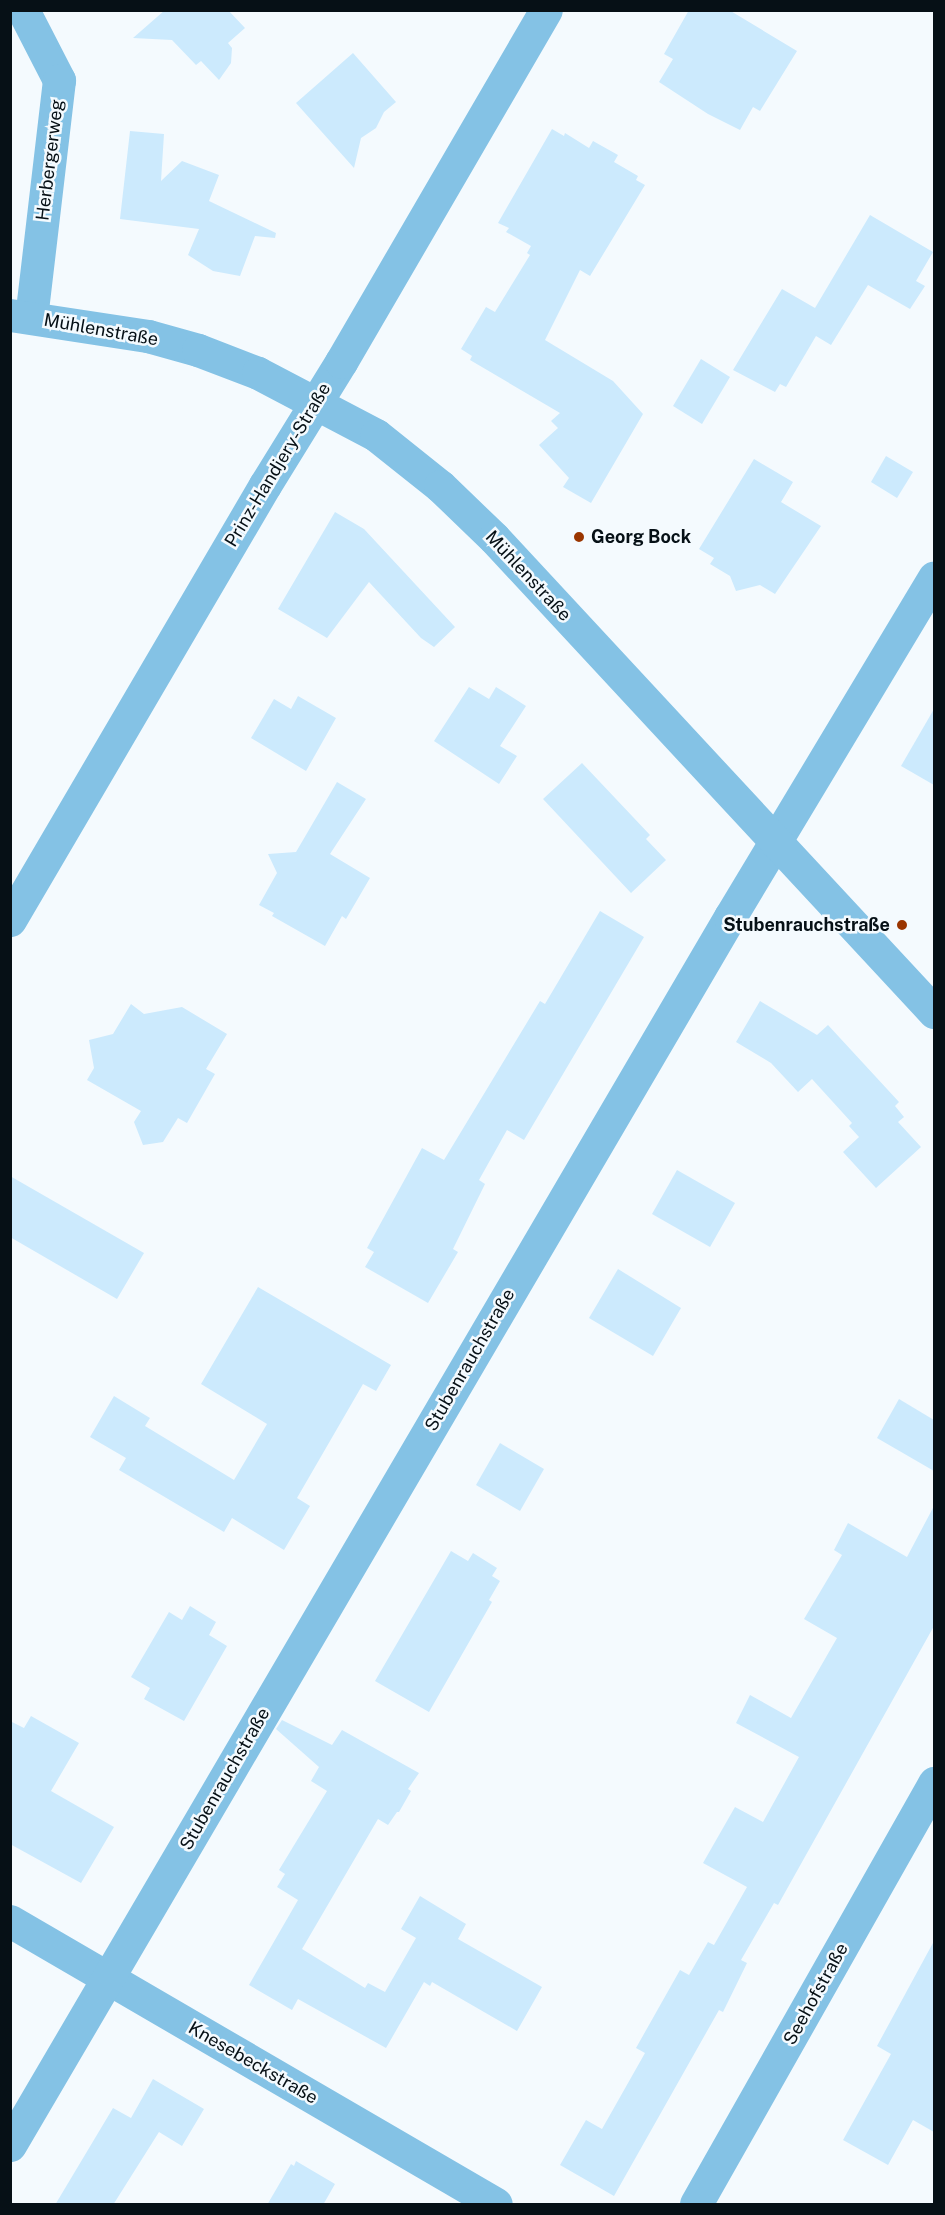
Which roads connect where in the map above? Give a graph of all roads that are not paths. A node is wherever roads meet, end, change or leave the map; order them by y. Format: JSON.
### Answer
{"nodes":[{"id":1,"x":23,"y":10,"type":"edge"},
{"id":2,"x":546,"y":10,"type":"edge"},
{"id":3,"x":21,"y":316,"type":"edge"},
{"id":4,"x":317,"y":402,"type":"junction"},
{"id":5,"x":934,"y":578,"type":"edge"},
{"id":6,"x":775,"y":841,"type":"junction"},
{"id":7,"x":10,"y":920,"type":"edge"},
{"id":8,"x":934,"y":1012,"type":"edge"},
{"id":9,"x":934,"y":1783,"type":"edge"},
{"id":10,"x":10,"y":1921,"type":"edge"},
{"id":11,"x":108,"y":1978,"type":"junction"},
{"id":12,"x":10,"y":2145,"type":"edge"},
{"id":13,"x":496,"y":2205,"type":"edge"},
{"id":14,"x":696,"y":2205,"type":"edge"}],
"edges":[{"from":1,"to":3,"type":"street","name":"Herbergerweg"},
{"from":2,"to":4,"type":"street","name":"Prinz-Handjery-Straße"},
{"from":3,"to":4,"type":"street","name":"Mühlenstraße"},
{"from":4,"to":6,"type":"street","name":"Mühlenstraße"},
{"from":4,"to":7,"type":"street","name":"Prinz-Handjery-Straße"},
{"from":5,"to":6,"type":"street","name":"Stubenrauchstraße"},
{"from":6,"to":8,"type":"street","name":"Mühlenstraße"},
{"from":6,"to":11,"type":"street","name":"Stubenrauchstraße"},
{"from":9,"to":14,"type":"street","name":"Seehofstraße"},
{"from":10,"to":11,"type":"street","name":"Knesebeckstraße"},
{"from":11,"to":12,"type":"street","name":"Stubenrauchstraße"},
{"from":11,"to":13,"type":"street","name":"Knesebeckstraße"}]}
